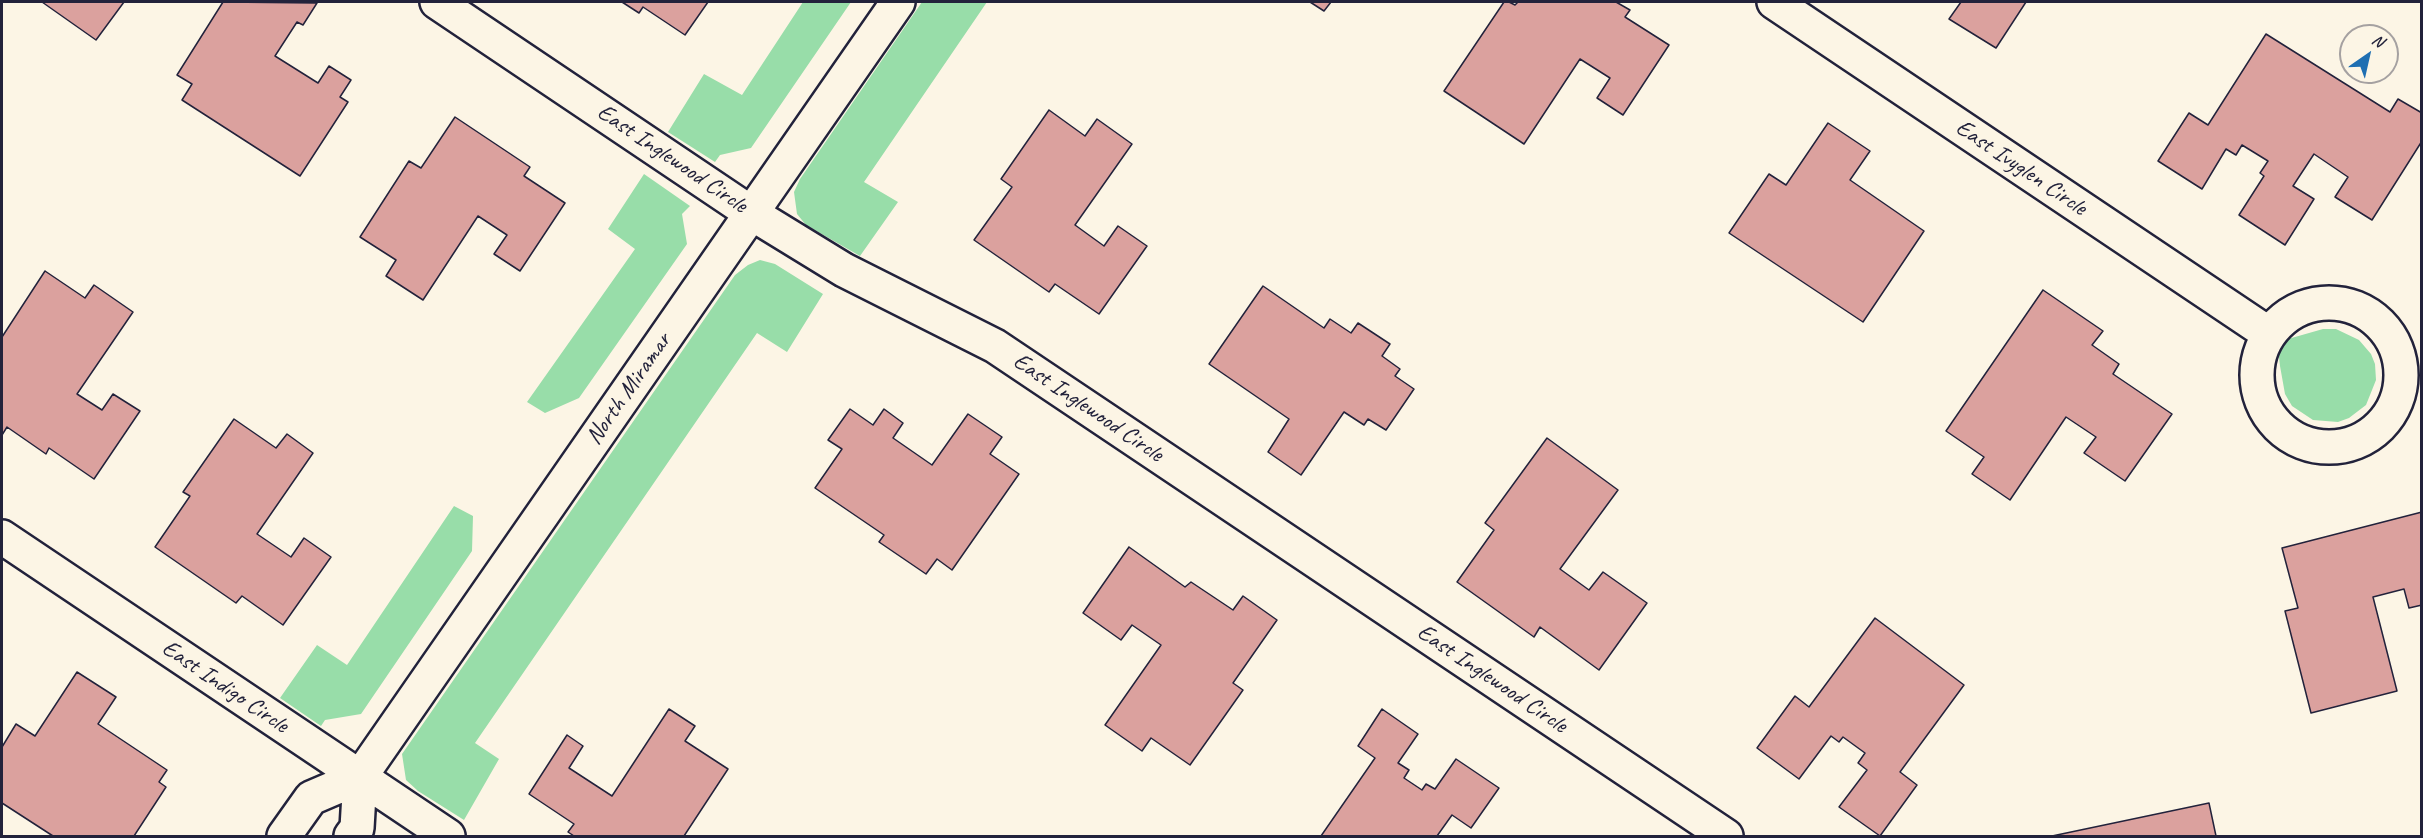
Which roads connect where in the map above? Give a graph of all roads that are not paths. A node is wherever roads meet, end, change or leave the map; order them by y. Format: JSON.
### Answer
{"nodes":[{"id":1,"x":437,"y":2,"type":"edge"},
{"id":2,"x":898,"y":2,"type":"edge"},
{"id":3,"x":1774,"y":2,"type":"edge"},
{"id":4,"x":751,"y":213,"type":"junction"},
{"id":5,"x":2269,"y":334,"type":"junction"},
{"id":6,"x":2,"y":537,"type":"edge"},
{"id":7,"x":360,"y":777,"type":"junction"},
{"id":8,"x":284,"y":837,"type":"edge"},
{"id":9,"x":351,"y":837,"type":"edge"},
{"id":10,"x":448,"y":837,"type":"edge"},
{"id":11,"x":1726,"y":837,"type":"edge"}],
"edges":[{"from":1,"to":4,"type":"street","name":"East Inglewood Circle"},
{"from":2,"to":4,"type":"street","name":"North Miramar"},
{"from":3,"to":5,"type":"street","name":"East Ivyglen Circle"},
{"from":4,"to":7,"type":"street","name":"North Miramar"},
{"from":4,"to":11,"type":"street","name":"East Inglewood Circle"},
{"from":5,"to":5,"type":"street"},
{"from":6,"to":7,"type":"street","name":"East Indigo Circle"},
{"from":7,"to":8,"type":"street"},
{"from":7,"to":9,"type":"street"},
{"from":7,"to":10,"type":"street","name":"East Indigo Circle"}]}
